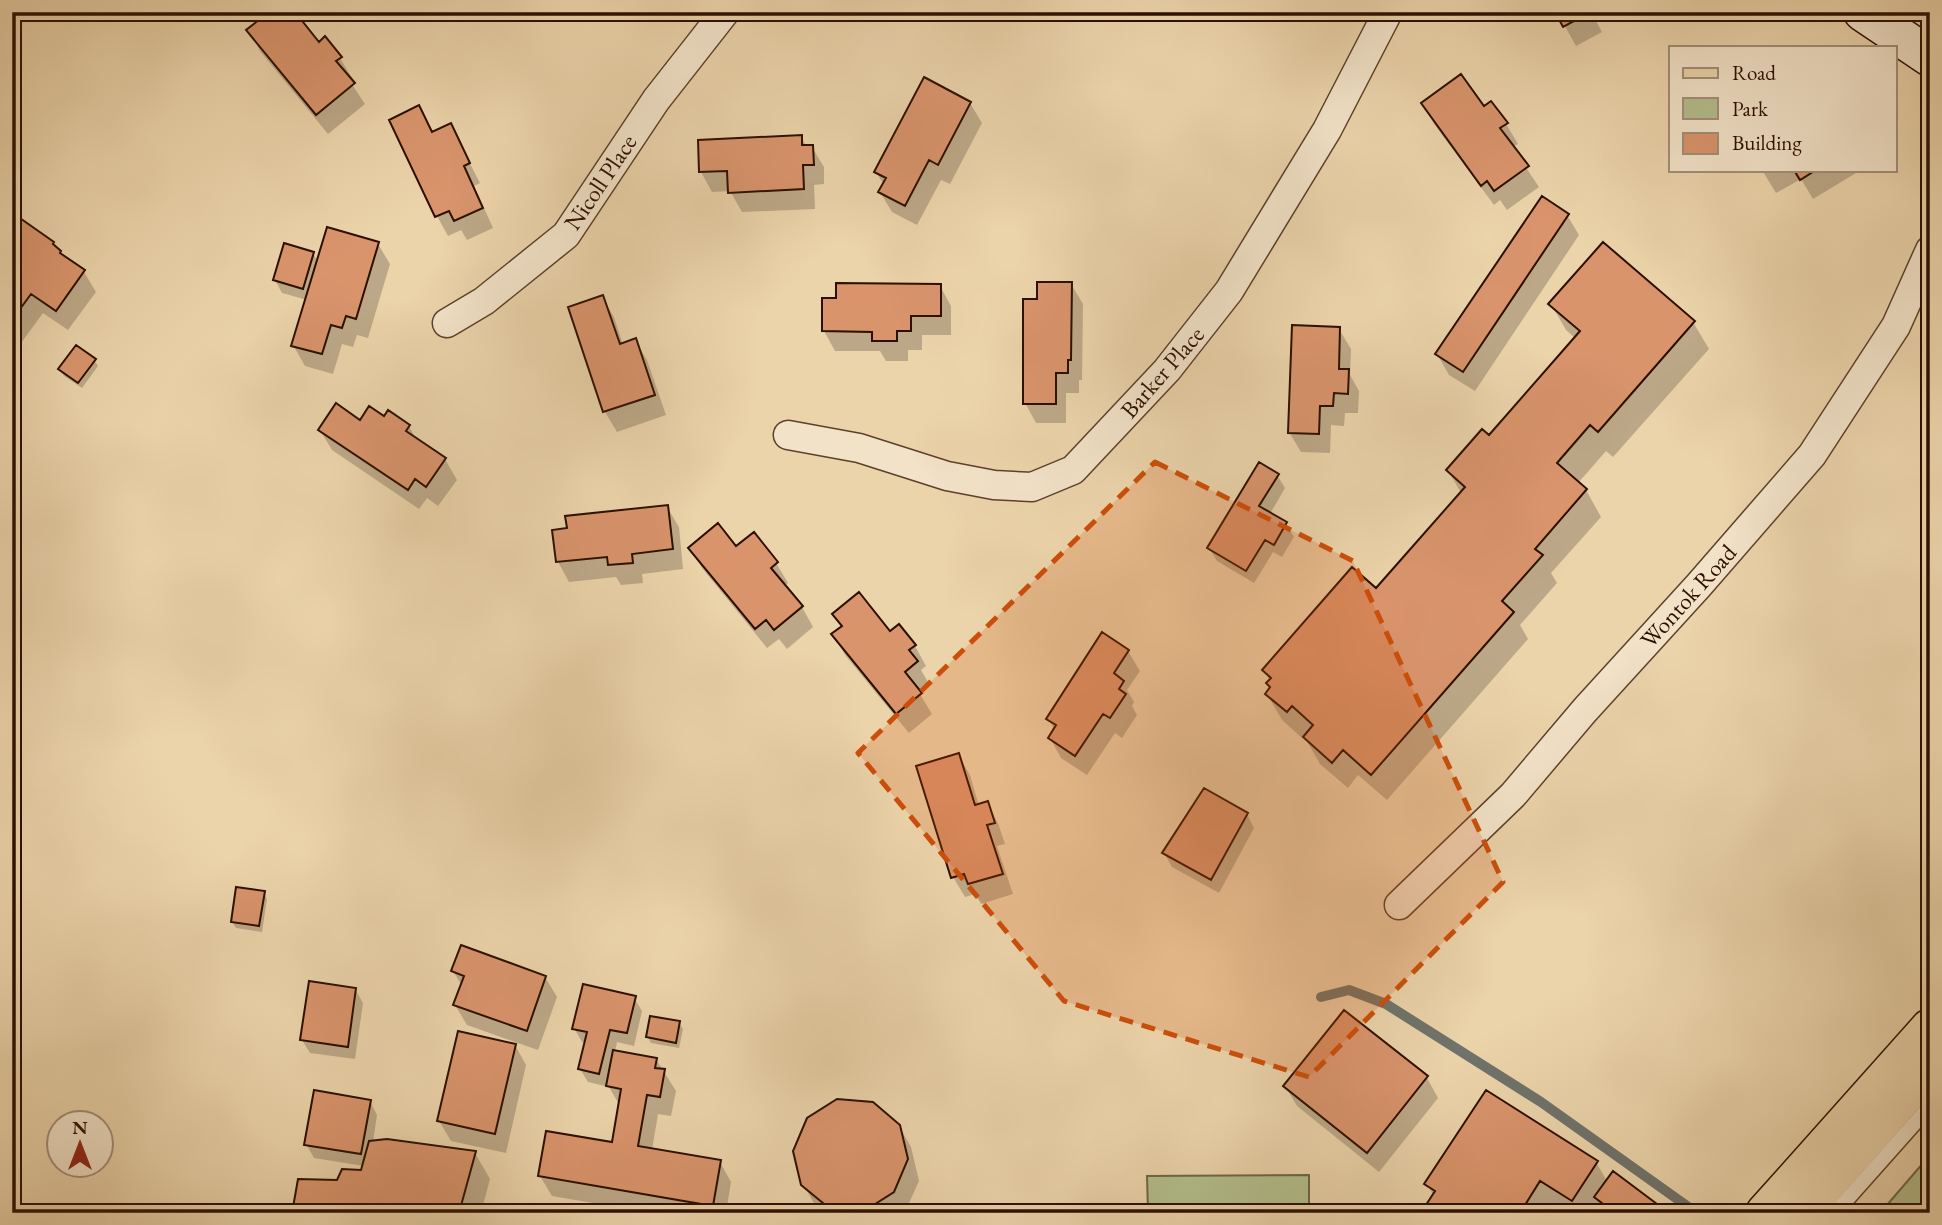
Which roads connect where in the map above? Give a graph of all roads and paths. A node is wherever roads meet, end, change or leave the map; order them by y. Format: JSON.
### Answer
{"nodes":[{"id":1,"x":725,"y":12,"type":"edge"},
{"id":2,"x":1388,"y":12,"type":"edge"},
{"id":3,"x":1863,"y":12,"type":"edge"},
{"id":4,"x":1930,"y":57,"type":"edge"},
{"id":5,"x":1930,"y":250,"type":"edge"},
{"id":6,"x":447,"y":323,"type":"dead end"},
{"id":7,"x":788,"y":435,"type":"dead end"},
{"id":8,"x":1399,"y":905,"type":"dead end"},
{"id":9,"x":1930,"y":1028,"type":"edge"},
{"id":10,"x":1930,"y":1067,"type":"edge"},
{"id":11,"x":1930,"y":1106,"type":"edge"},
{"id":12,"x":1765,"y":1213,"type":"edge"},
{"id":13,"x":1801,"y":1213,"type":"edge"},
{"id":14,"x":1835,"y":1213,"type":"edge"}],
"edges":[{"from":1,"to":6,"type":"street","name":"Nicoll Place"},
{"from":2,"to":7,"type":"street","name":"Barker Place"},
{"from":3,"to":4,"type":"main road"},
{"from":5,"to":8,"type":"street","name":"Wontok Road"},
{"from":9,"to":12,"type":"main road"},
{"from":10,"to":13,"type":"main road"},
{"from":11,"to":14,"type":"lane"}]}
